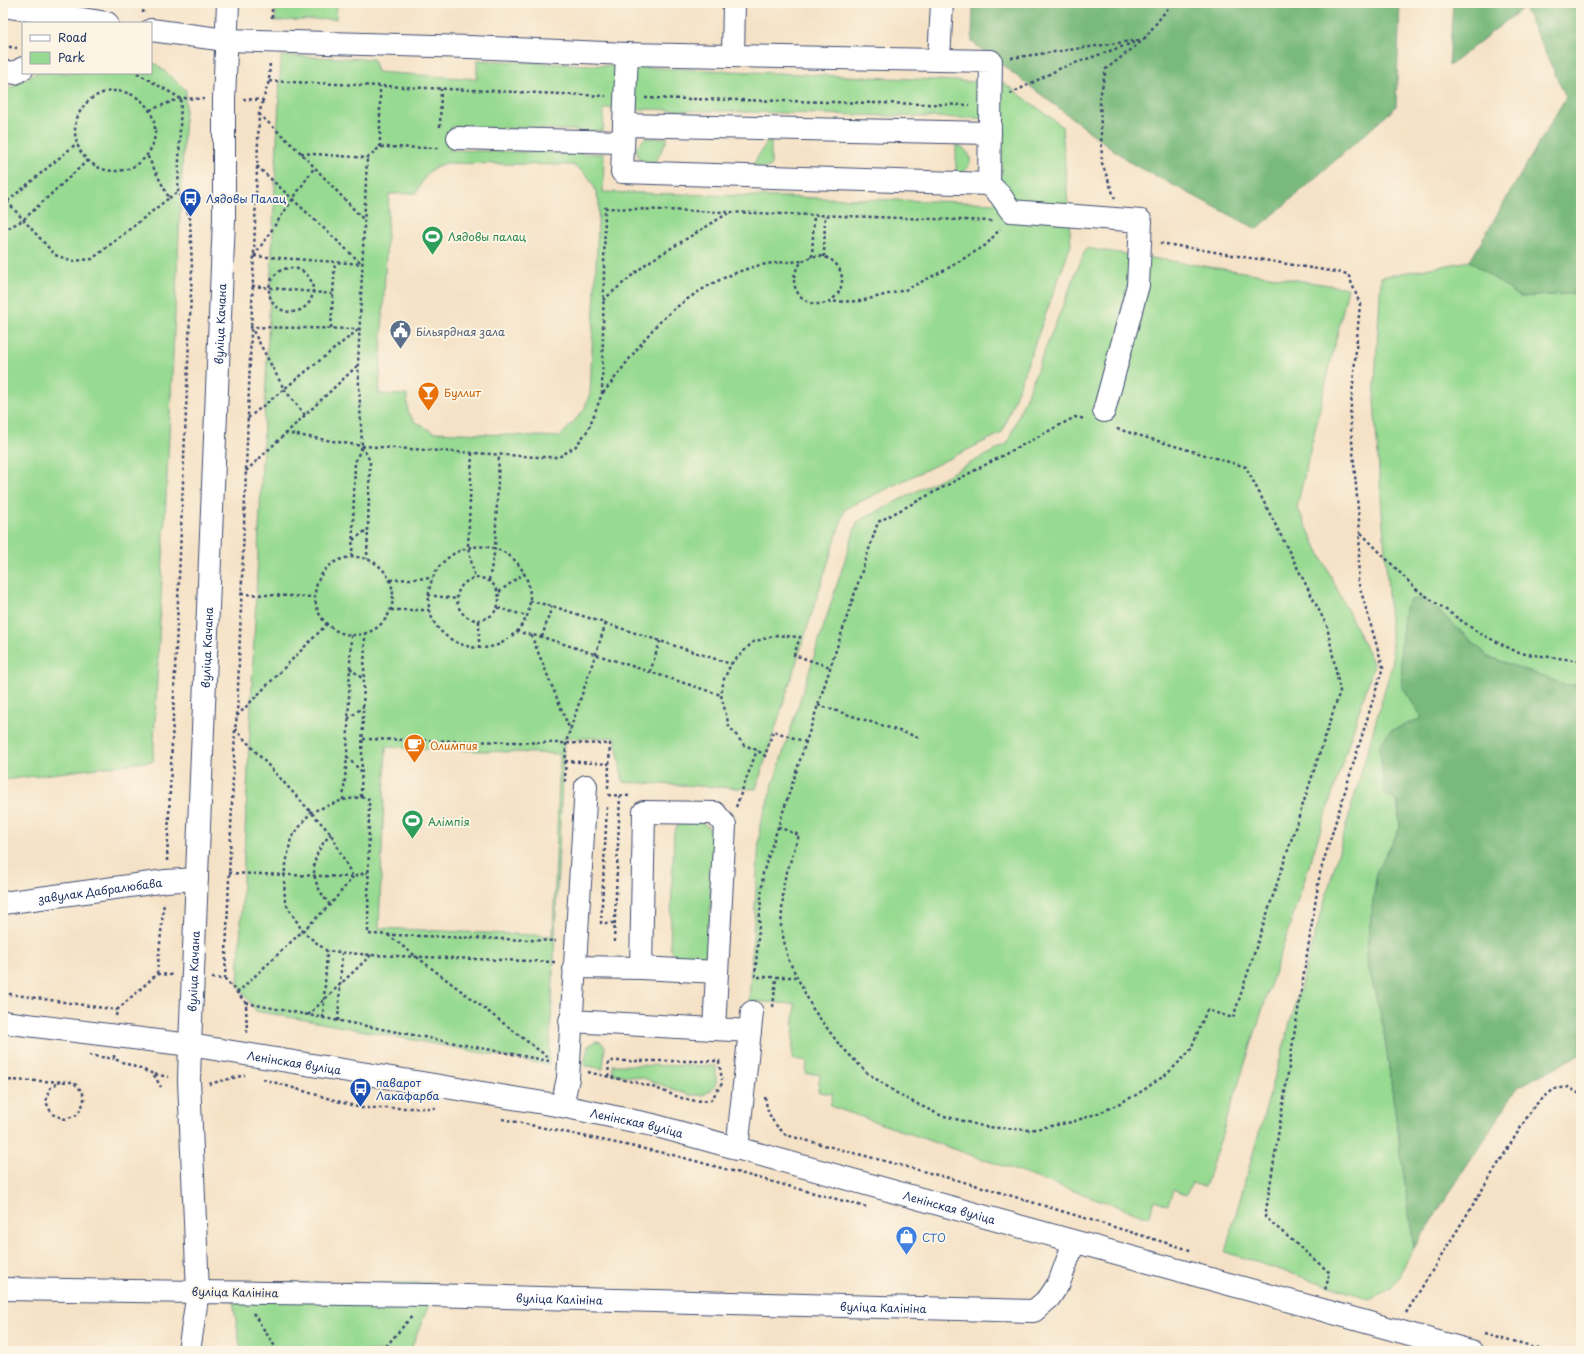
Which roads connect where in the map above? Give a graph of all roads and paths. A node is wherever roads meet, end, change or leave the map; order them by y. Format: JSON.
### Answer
{"nodes":[{"id":1,"x":228,"y":3,"type":"edge"},
{"id":2,"x":272,"y":3,"type":"edge"},
{"id":3,"x":734,"y":3,"type":"edge"},
{"id":4,"x":942,"y":3,"type":"edge"},
{"id":5,"x":1172,"y":3,"type":"edge"},
{"id":6,"x":3,"y":6,"type":"edge"},
{"id":7,"x":68,"y":20,"type":"edge"},
{"id":8,"x":94,"y":22,"type":"edge"},
{"id":9,"x":152,"y":30,"type":"edge"},
{"id":10,"x":1144,"y":39,"type":"junction"},
{"id":11,"x":226,"y":40,"type":"junction"},
{"id":12,"x":272,"y":42,"type":"junction"},
{"id":13,"x":3,"y":46,"type":"edge"},
{"id":14,"x":22,"y":49,"type":"edge"},
{"id":15,"x":627,"y":54,"type":"junction"},
{"id":16,"x":733,"y":55,"type":"junction"},
{"id":17,"x":939,"y":59,"type":"junction"},
{"id":18,"x":991,"y":61,"type":"junction"},
{"id":19,"x":22,"y":69,"type":"edge"},
{"id":20,"x":3,"y":71,"type":"edge"},
{"id":21,"x":139,"y":74,"type":"edge"},
{"id":22,"x":380,"y":86,"type":"dead end"},
{"id":23,"x":441,"y":89,"type":"dead end"},
{"id":24,"x":181,"y":98,"type":"junction"},
{"id":25,"x":224,"y":99,"type":"junction"},
{"id":26,"x":263,"y":100,"type":"junction"},
{"id":27,"x":990,"y":105,"type":"junction"},
{"id":28,"x":150,"y":110,"type":"junction"},
{"id":29,"x":259,"y":114,"type":"junction"},
{"id":30,"x":990,"y":133,"type":"junction"},
{"id":31,"x":623,"y":134,"type":"junction"},
{"id":32,"x":446,"y":137,"type":"junction"},
{"id":33,"x":77,"y":143,"type":"junction"},
{"id":34,"x":380,"y":147,"type":"junction"},
{"id":35,"x":301,"y":153,"type":"junction"},
{"id":36,"x":147,"y":155,"type":"junction"},
{"id":37,"x":367,"y":158,"type":"junction"},
{"id":38,"x":88,"y":160,"type":"junction"},
{"id":39,"x":257,"y":165,"type":"junction"},
{"id":40,"x":314,"y":168,"type":"junction"},
{"id":41,"x":989,"y":184,"type":"junction"},
{"id":42,"x":178,"y":192,"type":"junction"},
{"id":43,"x":3,"y":197,"type":"edge"},
{"id":44,"x":169,"y":198,"type":"junction"},
{"id":45,"x":293,"y":199,"type":"junction"},
{"id":46,"x":7,"y":201,"type":"junction"},
{"id":47,"x":3,"y":205,"type":"edge"},
{"id":48,"x":730,"y":212,"type":"junction"},
{"id":49,"x":814,"y":215,"type":"junction"},
{"id":50,"x":825,"y":215,"type":"junction"},
{"id":51,"x":23,"y":220,"type":"junction"},
{"id":52,"x":364,"y":220,"type":"junction"},
{"id":53,"x":1122,"y":220,"type":"junction"},
{"id":54,"x":994,"y":221,"type":"dead end"},
{"id":55,"x":1001,"y":226,"type":"dead end"},
{"id":56,"x":3,"y":231,"type":"edge"},
{"id":57,"x":1140,"y":239,"type":"junction"},
{"id":58,"x":254,"y":256,"type":"junction"},
{"id":59,"x":812,"y":257,"type":"junction"},
{"id":60,"x":824,"y":257,"type":"junction"},
{"id":61,"x":804,"y":261,"type":"junction"},
{"id":62,"x":335,"y":262,"type":"junction"},
{"id":63,"x":362,"y":264,"type":"junction"},
{"id":64,"x":252,"y":286,"type":"junction"},
{"id":65,"x":269,"y":288,"type":"junction"},
{"id":66,"x":313,"y":292,"type":"junction"},
{"id":67,"x":333,"y":294,"type":"junction"},
{"id":68,"x":603,"y":301,"type":"junction"},
{"id":69,"x":828,"y":302,"type":"junction"},
{"id":70,"x":251,"y":327,"type":"junction"},
{"id":71,"x":331,"y":328,"type":"junction"},
{"id":72,"x":360,"y":329,"type":"junction"},
{"id":73,"x":358,"y":365,"type":"junction"},
{"id":74,"x":284,"y":389,"type":"junction"},
{"id":75,"x":602,"y":394,"type":"junction"},
{"id":76,"x":305,"y":415,"type":"junction"},
{"id":77,"x":247,"y":418,"type":"junction"},
{"id":78,"x":1102,"y":420,"type":"junction"},
{"id":79,"x":285,"y":433,"type":"junction"},
{"id":80,"x":362,"y":446,"type":"junction"},
{"id":81,"x":472,"y":453,"type":"junction"},
{"id":82,"x":499,"y":455,"type":"junction"},
{"id":83,"x":3,"y":461,"type":"edge"},
{"id":84,"x":245,"y":471,"type":"junction"},
{"id":85,"x":368,"y":529,"type":"junction"},
{"id":86,"x":1360,"y":532,"type":"junction"},
{"id":87,"x":3,"y":540,"type":"edge"},
{"id":88,"x":353,"y":540,"type":"junction"},
{"id":89,"x":468,"y":547,"type":"junction"},
{"id":90,"x":495,"y":549,"type":"junction"},
{"id":91,"x":352,"y":557,"type":"junction"},
{"id":92,"x":368,"y":559,"type":"junction"},
{"id":93,"x":524,"y":573,"type":"junction"},
{"id":94,"x":432,"y":578,"type":"junction"},
{"id":95,"x":475,"y":578,"type":"junction"},
{"id":96,"x":390,"y":580,"type":"junction"},
{"id":97,"x":489,"y":580,"type":"junction"},
{"id":98,"x":499,"y":592,"type":"junction"},
{"id":99,"x":241,"y":594,"type":"junction"},
{"id":100,"x":428,"y":595,"type":"junction"},
{"id":101,"x":315,"y":597,"type":"junction"},
{"id":102,"x":457,"y":599,"type":"junction"},
{"id":103,"x":530,"y":601,"type":"junction"},
{"id":104,"x":552,"y":606,"type":"junction"},
{"id":105,"x":498,"y":608,"type":"junction"},
{"id":106,"x":391,"y":610,"type":"junction"},
{"id":107,"x":430,"y":610,"type":"junction"},
{"id":108,"x":527,"y":616,"type":"junction"},
{"id":109,"x":479,"y":621,"type":"junction"},
{"id":110,"x":327,"y":624,"type":"junction"},
{"id":111,"x":606,"y":624,"type":"junction"},
{"id":112,"x":517,"y":632,"type":"junction"},
{"id":113,"x":365,"y":634,"type":"junction"},
{"id":114,"x":531,"y":634,"type":"junction"},
{"id":115,"x":351,"y":635,"type":"junction"},
{"id":116,"x":542,"y":637,"type":"junction"},
{"id":117,"x":660,"y":641,"type":"junction"},
{"id":118,"x":479,"y":649,"type":"junction"},
{"id":119,"x":596,"y":655,"type":"junction"},
{"id":120,"x":1581,"y":661,"type":"edge"},
{"id":121,"x":731,"y":664,"type":"junction"},
{"id":122,"x":350,"y":667,"type":"junction"},
{"id":123,"x":830,"y":667,"type":"junction"},
{"id":124,"x":650,"y":672,"type":"junction"},
{"id":125,"x":364,"y":680,"type":"junction"},
{"id":126,"x":720,"y":695,"type":"junction"},
{"id":127,"x":818,"y":705,"type":"junction"},
{"id":128,"x":364,"y":707,"type":"junction"},
{"id":129,"x":237,"y":716,"type":"junction"},
{"id":130,"x":348,"y":719,"type":"junction"},
{"id":131,"x":235,"y":729,"type":"junction"},
{"id":132,"x":570,"y":731,"type":"junction"},
{"id":133,"x":921,"y":738,"type":"dead end"},
{"id":134,"x":363,"y":739,"type":"junction"},
{"id":135,"x":566,"y":742,"type":"junction"},
{"id":136,"x":806,"y":742,"type":"junction"},
{"id":137,"x":347,"y":757,"type":"junction"},
{"id":138,"x":566,"y":761,"type":"dead end"},
{"id":139,"x":609,"y":764,"type":"junction"},
{"id":140,"x":362,"y":772,"type":"junction"},
{"id":141,"x":586,"y":786,"type":"dead end"},
{"id":142,"x":620,"y":796,"type":"dead end"},
{"id":143,"x":361,"y":797,"type":"junction"},
{"id":144,"x":342,"y":800,"type":"junction"},
{"id":145,"x":311,"y":812,"type":"junction"},
{"id":146,"x":778,"y":827,"type":"junction"},
{"id":147,"x":331,"y":834,"type":"junction"},
{"id":148,"x":368,"y":872,"type":"junction"},
{"id":149,"x":229,"y":873,"type":"junction"},
{"id":150,"x":284,"y":875,"type":"junction"},
{"id":151,"x":315,"y":876,"type":"junction"},
{"id":152,"x":353,"y":877,"type":"junction"},
{"id":153,"x":197,"y":879,"type":"junction"},
{"id":154,"x":166,"y":881,"type":"junction"},
{"id":155,"x":3,"y":903,"type":"edge"},
{"id":156,"x":330,"y":904,"type":"junction"},
{"id":157,"x":615,"y":923,"type":"junction"},
{"id":158,"x":303,"y":932,"type":"junction"},
{"id":159,"x":388,"y":934,"type":"junction"},
{"id":160,"x":559,"y":941,"type":"dead end"},
{"id":161,"x":614,"y":942,"type":"dead end"},
{"id":162,"x":327,"y":951,"type":"junction"},
{"id":163,"x":342,"y":952,"type":"junction"},
{"id":164,"x":372,"y":955,"type":"junction"},
{"id":165,"x":417,"y":956,"type":"junction"},
{"id":166,"x":566,"y":964,"type":"junction"},
{"id":167,"x":642,"y":968,"type":"junction"},
{"id":168,"x":717,"y":972,"type":"junction"},
{"id":169,"x":797,"y":977,"type":"junction"},
{"id":170,"x":776,"y":978,"type":"junction"},
{"id":171,"x":225,"y":979,"type":"dead end"},
{"id":172,"x":340,"y":984,"type":"junction"},
{"id":173,"x":3,"y":993,"type":"edge"},
{"id":174,"x":237,"y":993,"type":"dead end"},
{"id":175,"x":324,"y":999,"type":"junction"},
{"id":176,"x":246,"y":1003,"type":"dead end"},
{"id":177,"x":307,"y":1015,"type":"junction"},
{"id":178,"x":323,"y":1018,"type":"junction"},
{"id":179,"x":758,"y":1018,"type":"junction"},
{"id":180,"x":338,"y":1021,"type":"junction"},
{"id":181,"x":570,"y":1021,"type":"junction"},
{"id":182,"x":3,"y":1022,"type":"edge"},
{"id":183,"x":714,"y":1029,"type":"junction"},
{"id":184,"x":190,"y":1045,"type":"junction"},
{"id":185,"x":568,"y":1066,"type":"junction"},
{"id":186,"x":154,"y":1074,"type":"dead end"},
{"id":187,"x":608,"y":1077,"type":"junction"},
{"id":188,"x":262,"y":1079,"type":"dead end"},
{"id":189,"x":3,"y":1080,"type":"edge"},
{"id":190,"x":60,"y":1081,"type":"junction"},
{"id":191,"x":723,"y":1082,"type":"junction"},
{"id":192,"x":744,"y":1084,"type":"junction"},
{"id":193,"x":161,"y":1087,"type":"dead end"},
{"id":194,"x":1581,"y":1089,"type":"edge"},
{"id":195,"x":562,"y":1106,"type":"junction"},
{"id":196,"x":444,"y":1108,"type":"dead end"},
{"id":197,"x":497,"y":1118,"type":"dead end"},
{"id":198,"x":737,"y":1149,"type":"junction"},
{"id":199,"x":870,"y":1208,"type":"dead end"},
{"id":200,"x":1074,"y":1242,"type":"junction"},
{"id":201,"x":1198,"y":1253,"type":"dead end"},
{"id":202,"x":3,"y":1288,"type":"edge"},
{"id":203,"x":198,"y":1292,"type":"junction"},
{"id":204,"x":239,"y":1293,"type":"junction"},
{"id":205,"x":429,"y":1295,"type":"junction"},
{"id":206,"x":1319,"y":1310,"type":"junction"},
{"id":207,"x":1414,"y":1315,"type":"dead end"},
{"id":208,"x":1400,"y":1318,"type":"junction"},
{"id":209,"x":1475,"y":1342,"type":"edge"},
{"id":210,"x":190,"y":1351,"type":"edge"},
{"id":211,"x":278,"y":1351,"type":"edge"},
{"id":212,"x":382,"y":1351,"type":"edge"},
{"id":213,"x":1546,"y":1351,"type":"edge"}],
"edges":[{"from":1,"to":11,"type":"main road","name":"вуліца Качана"},
{"from":2,"to":12,"type":"path"},
{"from":3,"to":16,"type":"main road"},
{"from":4,"to":17,"type":"main road"},
{"from":5,"to":10,"type":"path"},
{"from":6,"to":7,"type":"main road"},
{"from":7,"to":8,"type":"main road"},
{"from":9,"to":11,"type":"main road"},
{"from":10,"to":18,"type":"path"},
{"from":10,"to":27,"type":"path"},
{"from":10,"to":53,"type":"path"},
{"from":11,"to":12,"type":"main road"},
{"from":11,"to":25,"type":"main road","name":"вуліца Качана"},
{"from":12,"to":15,"type":"main road"},
{"from":12,"to":26,"type":"path"},
{"from":13,"to":14,"type":"path"},
{"from":15,"to":16,"type":"main road"},
{"from":15,"to":31,"type":"main road"},
{"from":16,"to":17,"type":"main road"},
{"from":17,"to":18,"type":"main road"},
{"from":18,"to":27,"type":"main road"},
{"from":19,"to":20,"type":"main road"},
{"from":21,"to":24,"type":"path"},
{"from":22,"to":34,"type":"path"},
{"from":23,"to":32,"type":"path"},
{"from":24,"to":25,"type":"path"},
{"from":24,"to":28,"type":"path"},
{"from":24,"to":42,"type":"path"},
{"from":25,"to":26,"type":"path"},
{"from":25,"to":153,"type":"main road","name":"вуліца Качана"},
{"from":26,"to":29,"type":"path"},
{"from":27,"to":30,"type":"main road"},
{"from":28,"to":33,"type":"path"},
{"from":28,"to":36,"type":"path"},
{"from":29,"to":35,"type":"path"},
{"from":29,"to":39,"type":"path"},
{"from":30,"to":31,"type":"main road"},
{"from":30,"to":41,"type":"main road"},
{"from":31,"to":32,"type":"main road"},
{"from":31,"to":41,"type":"main road"},
{"from":32,"to":34,"type":"path"},
{"from":33,"to":38,"type":"path"},
{"from":33,"to":46,"type":"path"},
{"from":34,"to":37,"type":"path"},
{"from":35,"to":37,"type":"path"},
{"from":35,"to":40,"type":"path"},
{"from":36,"to":38,"type":"path"},
{"from":36,"to":44,"type":"path"},
{"from":37,"to":52,"type":"path"},
{"from":38,"to":51,"type":"path"},
{"from":39,"to":45,"type":"path"},
{"from":39,"to":58,"type":"path"},
{"from":40,"to":45,"type":"path"},
{"from":40,"to":52,"type":"path"},
{"from":41,"to":53,"type":"main road"},
{"from":42,"to":44,"type":"path"},
{"from":42,"to":154,"type":"path"},
{"from":43,"to":46,"type":"path"},
{"from":44,"to":51,"type":"path"},
{"from":45,"to":58,"type":"path"},
{"from":45,"to":63,"type":"path"},
{"from":46,"to":47,"type":"path"},
{"from":46,"to":51,"type":"path"},
{"from":48,"to":49,"type":"path"},
{"from":48,"to":68,"type":"path"},
{"from":48,"to":68,"type":"path"},
{"from":49,"to":50,"type":"path"},
{"from":49,"to":59,"type":"path"},
{"from":50,"to":54,"type":"path"},
{"from":50,"to":60,"type":"path"},
{"from":51,"to":56,"type":"path"},
{"from":52,"to":63,"type":"path"},
{"from":53,"to":57,"type":"main road"},
{"from":55,"to":69,"type":"path"},
{"from":57,"to":78,"type":"main road"},
{"from":57,"to":86,"type":"path"},
{"from":58,"to":62,"type":"path"},
{"from":58,"to":64,"type":"path"},
{"from":59,"to":60,"type":"path"},
{"from":59,"to":61,"type":"path"},
{"from":60,"to":69,"type":"path"},
{"from":61,"to":69,"type":"path"},
{"from":61,"to":75,"type":"path"},
{"from":62,"to":63,"type":"path"},
{"from":62,"to":67,"type":"path"},
{"from":63,"to":72,"type":"path"},
{"from":64,"to":65,"type":"path"},
{"from":64,"to":70,"type":"path"},
{"from":65,"to":66,"type":"path"},
{"from":65,"to":66,"type":"path"},
{"from":65,"to":66,"type":"path"},
{"from":66,"to":67,"type":"path"},
{"from":67,"to":71,"type":"path"},
{"from":68,"to":75,"type":"path"},
{"from":70,"to":71,"type":"path"},
{"from":70,"to":74,"type":"path"},
{"from":70,"to":77,"type":"path"},
{"from":71,"to":72,"type":"path"},
{"from":72,"to":73,"type":"path"},
{"from":72,"to":74,"type":"path"},
{"from":73,"to":76,"type":"path"},
{"from":73,"to":80,"type":"path"},
{"from":74,"to":76,"type":"path"},
{"from":74,"to":77,"type":"path"},
{"from":75,"to":82,"type":"path"},
{"from":76,"to":79,"type":"path"},
{"from":77,"to":84,"type":"path"},
{"from":78,"to":123,"type":"path"},
{"from":78,"to":169,"type":"path"},
{"from":79,"to":80,"type":"path"},
{"from":79,"to":84,"type":"path"},
{"from":80,"to":81,"type":"path"},
{"from":80,"to":85,"type":"path"},
{"from":80,"to":88,"type":"path"},
{"from":81,"to":82,"type":"path"},
{"from":81,"to":89,"type":"path"},
{"from":82,"to":90,"type":"path"},
{"from":83,"to":87,"type":"path"},
{"from":84,"to":99,"type":"path"},
{"from":85,"to":88,"type":"path"},
{"from":85,"to":92,"type":"path"},
{"from":86,"to":120,"type":"path"},
{"from":86,"to":206,"type":"path"},
{"from":88,"to":91,"type":"path"},
{"from":89,"to":90,"type":"path"},
{"from":89,"to":94,"type":"path"},
{"from":89,"to":95,"type":"path"},
{"from":90,"to":93,"type":"path"},
{"from":90,"to":97,"type":"path"},
{"from":91,"to":92,"type":"path"},
{"from":91,"to":101,"type":"path"},
{"from":92,"to":96,"type":"path"},
{"from":93,"to":98,"type":"path"},
{"from":93,"to":103,"type":"path"},
{"from":94,"to":96,"type":"path"},
{"from":94,"to":100,"type":"path"},
{"from":95,"to":97,"type":"path"},
{"from":95,"to":102,"type":"path"},
{"from":96,"to":106,"type":"path"},
{"from":97,"to":98,"type":"path"},
{"from":98,"to":105,"type":"path"},
{"from":99,"to":101,"type":"path"},
{"from":99,"to":129,"type":"path"},
{"from":100,"to":102,"type":"path"},
{"from":100,"to":107,"type":"path"},
{"from":101,"to":110,"type":"path"},
{"from":102,"to":109,"type":"path"},
{"from":103,"to":104,"type":"path"},
{"from":103,"to":108,"type":"path"},
{"from":104,"to":111,"type":"path"},
{"from":104,"to":116,"type":"path"},
{"from":105,"to":108,"type":"path"},
{"from":105,"to":109,"type":"path"},
{"from":106,"to":107,"type":"path"},
{"from":106,"to":113,"type":"path"},
{"from":107,"to":118,"type":"path"},
{"from":108,"to":112,"type":"path"},
{"from":109,"to":118,"type":"path"},
{"from":110,"to":115,"type":"path"},
{"from":110,"to":129,"type":"path"},
{"from":111,"to":117,"type":"path"},
{"from":111,"to":119,"type":"path"},
{"from":112,"to":114,"type":"path"},
{"from":112,"to":118,"type":"path"},
{"from":113,"to":115,"type":"path"},
{"from":113,"to":125,"type":"path"},
{"from":114,"to":116,"type":"path"},
{"from":114,"to":132,"type":"path"},
{"from":115,"to":122,"type":"path"},
{"from":116,"to":119,"type":"path"},
{"from":117,"to":121,"type":"path"},
{"from":117,"to":124,"type":"path"},
{"from":119,"to":124,"type":"path"},
{"from":119,"to":132,"type":"path"},
{"from":121,"to":123,"type":"path"},
{"from":121,"to":126,"type":"path"},
{"from":122,"to":125,"type":"path"},
{"from":122,"to":130,"type":"path"},
{"from":123,"to":127,"type":"path"},
{"from":124,"to":126,"type":"path"},
{"from":125,"to":128,"type":"path"},
{"from":126,"to":136,"type":"path"},
{"from":127,"to":133,"type":"path"},
{"from":127,"to":136,"type":"path"},
{"from":128,"to":130,"type":"path"},
{"from":128,"to":134,"type":"path"},
{"from":129,"to":131,"type":"path"},
{"from":130,"to":137,"type":"path"},
{"from":131,"to":145,"type":"path"},
{"from":131,"to":149,"type":"path"},
{"from":132,"to":135,"type":"path"},
{"from":134,"to":135,"type":"path"},
{"from":134,"to":140,"type":"path"},
{"from":135,"to":139,"type":"path"},
{"from":136,"to":146,"type":"path"},
{"from":137,"to":140,"type":"path"},
{"from":137,"to":144,"type":"path"},
{"from":138,"to":139,"type":"path"},
{"from":139,"to":157,"type":"path"},
{"from":140,"to":143,"type":"path"},
{"from":141,"to":166,"type":"main road"},
{"from":142,"to":157,"type":"path"},
{"from":143,"to":144,"type":"path"},
{"from":143,"to":148,"type":"path"},
{"from":144,"to":145,"type":"path"},
{"from":145,"to":147,"type":"path"},
{"from":145,"to":150,"type":"path"},
{"from":146,"to":169,"type":"path"},
{"from":146,"to":170,"type":"path"},
{"from":147,"to":151,"type":"path"},
{"from":147,"to":152,"type":"path"},
{"from":148,"to":152,"type":"path"},
{"from":148,"to":159,"type":"path"},
{"from":149,"to":150,"type":"path"},
{"from":149,"to":171,"type":"path"},
{"from":150,"to":151,"type":"path"},
{"from":150,"to":158,"type":"path"},
{"from":151,"to":152,"type":"path"},
{"from":151,"to":156,"type":"path"},
{"from":152,"to":156,"type":"path"},
{"from":153,"to":154,"type":"main road","name":"завулак Дабралюбава"},
{"from":153,"to":184,"type":"main road","name":"вуліца Качана"},
{"from":154,"to":155,"type":"main road","name":"завулак Дабралюбава"},
{"from":154,"to":173,"type":"path"},
{"from":156,"to":158,"type":"path"},
{"from":157,"to":161,"type":"path"},
{"from":158,"to":162,"type":"path"},
{"from":158,"to":174,"type":"path"},
{"from":159,"to":160,"type":"path"},
{"from":159,"to":165,"type":"path"},
{"from":162,"to":163,"type":"path"},
{"from":162,"to":175,"type":"path"},
{"from":163,"to":164,"type":"path"},
{"from":163,"to":172,"type":"path"},
{"from":164,"to":165,"type":"path"},
{"from":164,"to":172,"type":"path"},
{"from":165,"to":166,"type":"path"},
{"from":165,"to":180,"type":"path"},
{"from":166,"to":167,"type":"main road"},
{"from":166,"to":181,"type":"main road"},
{"from":167,"to":168,"type":"main road"},
{"from":167,"to":168,"type":"main road"},
{"from":168,"to":183,"type":"main road"},
{"from":169,"to":170,"type":"path"},
{"from":170,"to":179,"type":"path"},
{"from":172,"to":175,"type":"path"},
{"from":172,"to":180,"type":"path"},
{"from":175,"to":177,"type":"path"},
{"from":175,"to":178,"type":"path"},
{"from":176,"to":177,"type":"path"},
{"from":177,"to":178,"type":"path"},
{"from":178,"to":180,"type":"path"},
{"from":179,"to":183,"type":"main road"},
{"from":179,"to":192,"type":"main road"},
{"from":181,"to":183,"type":"main road"},
{"from":181,"to":185,"type":"main road"},
{"from":182,"to":184,"type":"main road","name":"Ленінская вуліца"},
{"from":184,"to":195,"type":"main road","name":"Ленінская вуліца"},
{"from":184,"to":203,"type":"main road","name":"вуліца Качана"},
{"from":185,"to":187,"type":"path"},
{"from":185,"to":195,"type":"main road"},
{"from":186,"to":193,"type":"path"},
{"from":187,"to":191,"type":"path"},
{"from":187,"to":191,"type":"path"},
{"from":188,"to":196,"type":"path"},
{"from":189,"to":190,"type":"path"},
{"from":190,"to":190,"type":"path"},
{"from":191,"to":192,"type":"path"},
{"from":192,"to":198,"type":"main road"},
{"from":192,"to":201,"type":"path"},
{"from":194,"to":208,"type":"path"},
{"from":195,"to":198,"type":"main road","name":"Ленінская вуліца"},
{"from":197,"to":199,"type":"path"},
{"from":198,"to":200,"type":"main road","name":"Ленінская вуліца"},
{"from":200,"to":205,"type":"main road","name":"вуліца Калініна"},
{"from":200,"to":206,"type":"main road","name":"Ленінская вуліца"},
{"from":202,"to":203,"type":"main road","name":"вуліца Калініна"},
{"from":203,"to":204,"type":"main road","name":"вуліца Калініна"},
{"from":203,"to":210,"type":"main road","name":"вуліца Качана"},
{"from":204,"to":205,"type":"main road","name":"вуліца Калініна"},
{"from":204,"to":211,"type":"path"},
{"from":205,"to":212,"type":"path"},
{"from":206,"to":208,"type":"main road","name":"Ленінская вуліца"},
{"from":207,"to":208,"type":"path"},
{"from":208,"to":209,"type":"main road","name":"Ленінская вуліца"},
{"from":209,"to":213,"type":"path"}]}
